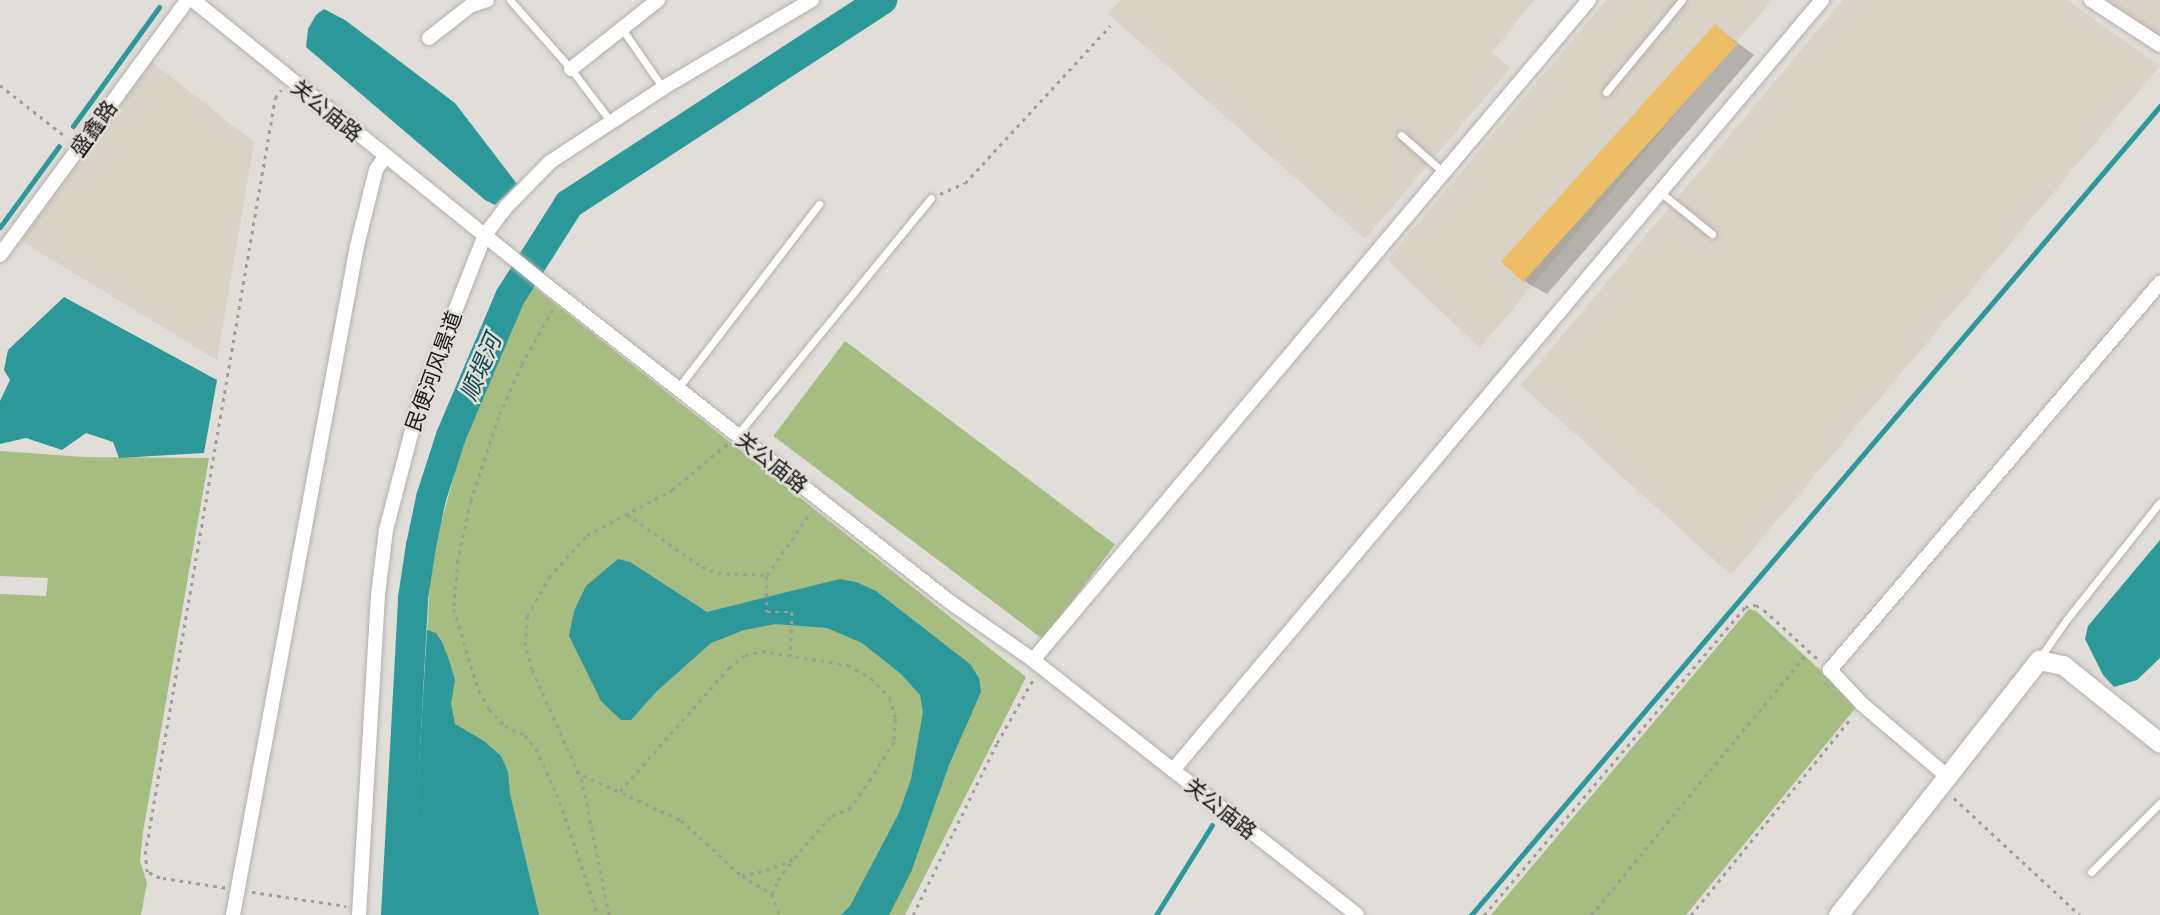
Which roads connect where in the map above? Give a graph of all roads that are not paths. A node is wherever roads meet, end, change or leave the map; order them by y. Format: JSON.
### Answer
{"nodes":[{"id":1,"x":187,"y":0,"type":"edge"},
{"id":2,"x":192,"y":0,"type":"edge"},
{"id":3,"x":487,"y":0,"type":"edge"},
{"id":4,"x":510,"y":0,"type":"edge"},
{"id":5,"x":658,"y":0,"type":"edge"},
{"id":6,"x":811,"y":0,"type":"edge"},
{"id":7,"x":1682,"y":0,"type":"edge"},
{"id":8,"x":1822,"y":0,"type":"edge"},
{"id":9,"x":2091,"y":0,"type":"edge"},
{"id":10,"x":1585,"y":2,"type":"edge"},
{"id":11,"x":622,"y":29,"type":"junction"},
{"id":12,"x":429,"y":38,"type":"dead end"},
{"id":13,"x":2160,"y":45,"type":"edge"},
{"id":14,"x":571,"y":69,"type":"junction"},
{"id":15,"x":663,"y":88,"type":"junction"},
{"id":16,"x":1605,"y":92,"type":"dead end"},
{"id":17,"x":611,"y":121,"type":"junction"},
{"id":18,"x":1401,"y":135,"type":"dead end"},
{"id":19,"x":385,"y":156,"type":"junction"},
{"id":20,"x":1444,"y":173,"type":"junction"},
{"id":21,"x":1660,"y":192,"type":"junction"},
{"id":22,"x":931,"y":198,"type":"road end"},
{"id":23,"x":818,"y":204,"type":"dead end"},
{"id":24,"x":1712,"y":234,"type":"dead end"},
{"id":25,"x":491,"y":239,"type":"junction"},
{"id":26,"x":0,"y":255,"type":"edge"},
{"id":27,"x":2160,"y":283,"type":"edge"},
{"id":28,"x":678,"y":388,"type":"junction"},
{"id":29,"x":737,"y":435,"type":"junction"},
{"id":30,"x":2160,"y":502,"type":"edge"},
{"id":31,"x":2039,"y":660,"type":"junction"},
{"id":32,"x":1037,"y":664,"type":"junction"},
{"id":33,"x":2160,"y":743,"type":"edge"},
{"id":34,"x":1173,"y":770,"type":"junction"},
{"id":35,"x":1945,"y":781,"type":"junction"},
{"id":36,"x":2160,"y":803,"type":"edge"},
{"id":37,"x":2091,"y":872,"type":"dead end"},
{"id":38,"x":359,"y":912,"type":"edge"},
{"id":39,"x":233,"y":915,"type":"edge"},
{"id":40,"x":1357,"y":915,"type":"edge"},
{"id":41,"x":1838,"y":915,"type":"edge"}],
"edges":[{"from":1,"to":26,"type":"street","name":"盛鑫路"},
{"from":2,"to":19,"type":"street","name":"关公庙路"},
{"from":3,"to":12,"type":"street"},
{"from":4,"to":14,"type":"lane"},
{"from":5,"to":11,"type":"street"},
{"from":6,"to":15,"type":"street","name":"民便河风景道"},
{"from":7,"to":16,"type":"lane"},
{"from":8,"to":21,"type":"street"},
{"from":9,"to":13,"type":"street"},
{"from":10,"to":20,"type":"street"},
{"from":11,"to":14,"type":"street"},
{"from":11,"to":15,"type":"lane"},
{"from":14,"to":17,"type":"lane"},
{"from":15,"to":17,"type":"street","name":"民便河风景道"},
{"from":17,"to":25,"type":"street","name":"民便河风景道"},
{"from":18,"to":20,"type":"lane"},
{"from":19,"to":25,"type":"street","name":"关公庙路"},
{"from":19,"to":39,"type":"street"},
{"from":20,"to":32,"type":"street"},
{"from":21,"to":24,"type":"lane"},
{"from":21,"to":34,"type":"street"},
{"from":22,"to":29,"type":"lane"},
{"from":23,"to":28,"type":"lane"},
{"from":25,"to":28,"type":"street","name":"关公庙路"},
{"from":25,"to":38,"type":"street","name":"民便河风景道"},
{"from":27,"to":35,"type":"street"},
{"from":28,"to":29,"type":"street","name":"关公庙路"},
{"from":29,"to":32,"type":"street","name":"关公庙路"},
{"from":30,"to":31,"type":"lane"},
{"from":31,"to":33,"type":"street"},
{"from":31,"to":35,"type":"street"},
{"from":32,"to":34,"type":"street","name":"关公庙路"},
{"from":34,"to":40,"type":"street","name":"关公庙路"},
{"from":35,"to":41,"type":"street"},
{"from":36,"to":37,"type":"lane"}]}
